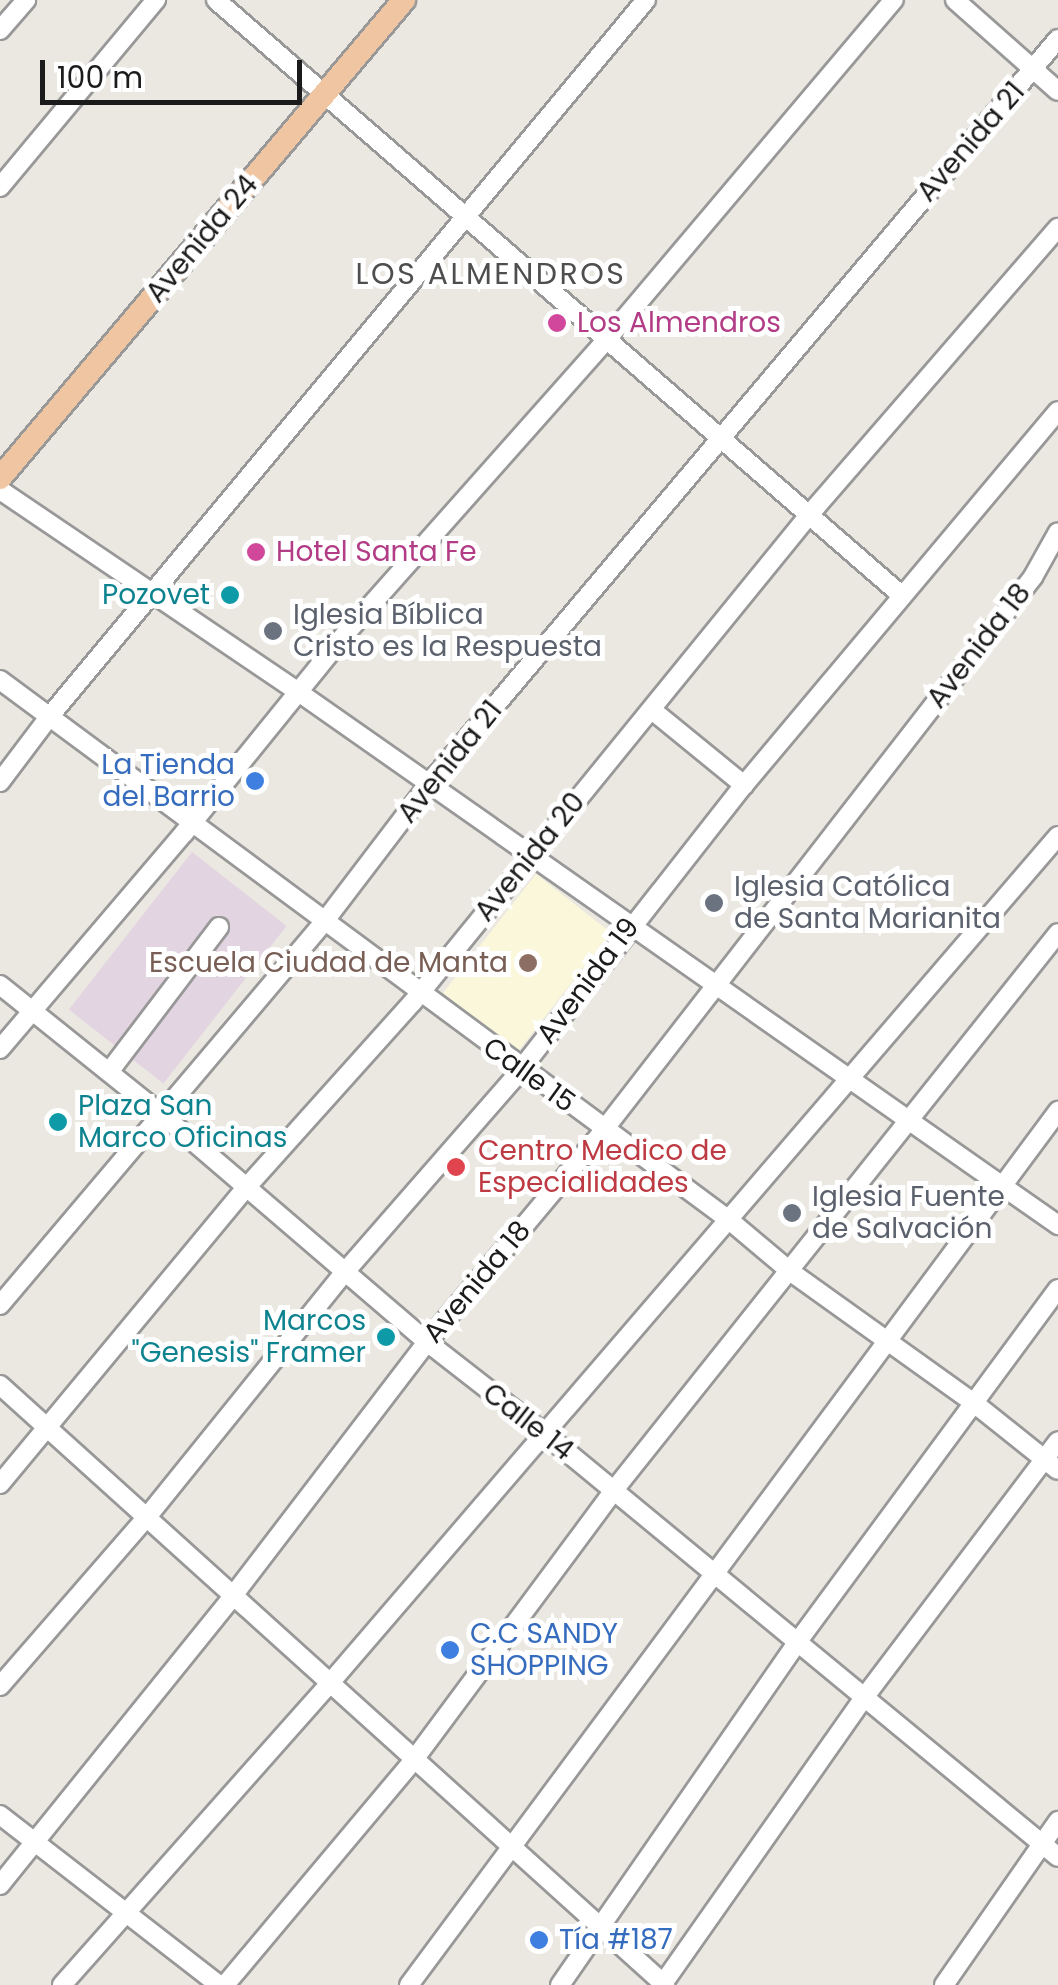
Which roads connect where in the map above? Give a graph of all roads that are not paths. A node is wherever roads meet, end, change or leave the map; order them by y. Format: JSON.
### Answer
{"nodes":[{"id":1,"x":26,"y":0,"type":"edge"},
{"id":2,"x":156,"y":0,"type":"edge"},
{"id":3,"x":216,"y":0,"type":"edge"},
{"id":4,"x":404,"y":0,"type":"edge"},
{"id":5,"x":646,"y":0,"type":"edge"},
{"id":6,"x":894,"y":0,"type":"edge"},
{"id":7,"x":955,"y":0,"type":"edge"},
{"id":8,"x":0,"y":30,"type":"edge"},
{"id":9,"x":1058,"y":39,"type":"edge"},
{"id":10,"x":1034,"y":69,"type":"junction"},
{"id":11,"x":1058,"y":91,"type":"edge"},
{"id":12,"x":326,"y":95,"type":"junction"},
{"id":13,"x":0,"y":187,"type":"edge"},
{"id":14,"x":464,"y":214,"type":"junction"},
{"id":15,"x":1058,"y":228,"type":"edge"},
{"id":16,"x":608,"y":338,"type":"junction"},
{"id":17,"x":1058,"y":411,"type":"edge"},
{"id":18,"x":720,"y":438,"type":"junction"},
{"id":19,"x":0,"y":478,"type":"edge"},
{"id":20,"x":0,"y":490,"type":"edge"},
{"id":21,"x":809,"y":515,"type":"junction"},
{"id":22,"x":1058,"y":532,"type":"edge"},
{"id":23,"x":153,"y":594,"type":"junction"},
{"id":24,"x":900,"y":594,"type":"junction"},
{"id":25,"x":0,"y":680,"type":"edge"},
{"id":26,"x":297,"y":691,"type":"junction"},
{"id":27,"x":652,"y":710,"type":"junction"},
{"id":28,"x":49,"y":717,"type":"junction"},
{"id":29,"x":0,"y":782,"type":"edge"},
{"id":30,"x":429,"y":784,"type":"junction"},
{"id":31,"x":744,"y":785,"type":"junction"},
{"id":32,"x":190,"y":824,"type":"junction"},
{"id":33,"x":1058,"y":836,"type":"edge"},
{"id":34,"x":532,"y":854,"type":"junction"},
{"id":35,"x":324,"y":922,"type":"junction"},
{"id":36,"x":629,"y":926,"type":"junction"},
{"id":37,"x":219,"y":927,"type":"dead end"},
{"id":38,"x":1058,"y":933,"type":"edge"},
{"id":39,"x":0,"y":985,"type":"edge"},
{"id":40,"x":712,"y":986,"type":"junction"},
{"id":41,"x":418,"y":994,"type":"junction"},
{"id":42,"x":32,"y":1012,"type":"junction"},
{"id":43,"x":0,"y":1050,"type":"edge"},
{"id":44,"x":520,"y":1070,"type":"junction"},
{"id":45,"x":109,"y":1072,"type":"junction"},
{"id":46,"x":852,"y":1079,"type":"junction"},
{"id":47,"x":1058,"y":1111,"type":"edge"},
{"id":48,"x":160,"y":1113,"type":"junction"},
{"id":49,"x":912,"y":1120,"type":"junction"},
{"id":50,"x":604,"y":1130,"type":"junction"},
{"id":51,"x":1004,"y":1185,"type":"junction"},
{"id":52,"x":244,"y":1190,"type":"junction"},
{"id":53,"x":729,"y":1220,"type":"junction"},
{"id":54,"x":1058,"y":1225,"type":"edge"},
{"id":55,"x":791,"y":1272,"type":"junction"},
{"id":56,"x":344,"y":1273,"type":"junction"},
{"id":57,"x":1058,"y":1289,"type":"edge"},
{"id":58,"x":0,"y":1305,"type":"edge"},
{"id":59,"x":886,"y":1338,"type":"junction"},
{"id":60,"x":426,"y":1342,"type":"junction"},
{"id":61,"x":0,"y":1385,"type":"edge"},
{"id":62,"x":974,"y":1403,"type":"junction"},
{"id":63,"x":48,"y":1429,"type":"junction"},
{"id":64,"x":544,"y":1433,"type":"junction"},
{"id":65,"x":1058,"y":1441,"type":"edge"},
{"id":66,"x":1051,"y":1465,"type":"edge"},
{"id":67,"x":0,"y":1484,"type":"edge"},
{"id":68,"x":614,"y":1490,"type":"junction"},
{"id":69,"x":147,"y":1517,"type":"junction"},
{"id":70,"x":710,"y":1574,"type":"junction"},
{"id":71,"x":232,"y":1597,"type":"junction"},
{"id":72,"x":796,"y":1644,"type":"junction"},
{"id":73,"x":330,"y":1683,"type":"junction"},
{"id":74,"x":0,"y":1686,"type":"edge"},
{"id":75,"x":863,"y":1699,"type":"junction"},
{"id":76,"x":416,"y":1757,"type":"junction"},
{"id":77,"x":0,"y":1814,"type":"edge"},
{"id":78,"x":1058,"y":1821,"type":"edge"},
{"id":79,"x":34,"y":1841,"type":"junction"},
{"id":80,"x":1042,"y":1844,"type":"junction"},
{"id":81,"x":512,"y":1845,"type":"junction"},
{"id":82,"x":1058,"y":1857,"type":"edge"},
{"id":83,"x":0,"y":1885,"type":"edge"},
{"id":84,"x":124,"y":1914,"type":"junction"},
{"id":85,"x":602,"y":1932,"type":"junction"},
{"id":86,"x":664,"y":1984,"type":"edge"},
{"id":87,"x":62,"y":1985,"type":"edge"},
{"id":88,"x":222,"y":1985,"type":"edge"},
{"id":89,"x":409,"y":1985,"type":"edge"},
{"id":90,"x":560,"y":1985,"type":"edge"},
{"id":91,"x":944,"y":1985,"type":"edge"}],
"edges":[{"from":1,"to":8,"type":"street"},
{"from":2,"to":13,"type":"street"},
{"from":3,"to":12,"type":"street"},
{"from":4,"to":12,"type":"main road","name":"Avenida 24"},
{"from":5,"to":14,"type":"street"},
{"from":6,"to":16,"type":"street"},
{"from":7,"to":10,"type":"street"},
{"from":9,"to":10,"type":"street","name":"Avenida 21"},
{"from":10,"to":11,"type":"street"},
{"from":10,"to":18,"type":"street","name":"Avenida 21"},
{"from":12,"to":14,"type":"street"},
{"from":12,"to":19,"type":"main road","name":"Avenida 24"},
{"from":14,"to":16,"type":"street"},
{"from":14,"to":23,"type":"street"},
{"from":15,"to":21,"type":"street","name":"Avenida 20"},
{"from":16,"to":18,"type":"street"},
{"from":16,"to":26,"type":"street"},
{"from":17,"to":24,"type":"street","name":"Avenida 19"},
{"from":18,"to":21,"type":"street"},
{"from":18,"to":30,"type":"street","name":"Avenida 21"},
{"from":20,"to":23,"type":"street"},
{"from":21,"to":24,"type":"street"},
{"from":21,"to":27,"type":"street","name":"Avenida 20"},
{"from":22,"to":40,"type":"street","name":"Avenida 18"},
{"from":23,"to":26,"type":"street"},
{"from":23,"to":28,"type":"street"},
{"from":24,"to":31,"type":"street","name":"Avenida 19"},
{"from":25,"to":28,"type":"street","name":"Calle 15"},
{"from":26,"to":30,"type":"street"},
{"from":26,"to":32,"type":"street"},
{"from":27,"to":31,"type":"street"},
{"from":27,"to":34,"type":"street","name":"Avenida 20"},
{"from":28,"to":29,"type":"street"},
{"from":28,"to":32,"type":"street","name":"Calle 15"},
{"from":30,"to":34,"type":"street"},
{"from":30,"to":35,"type":"street","name":"Avenida 21"},
{"from":31,"to":36,"type":"street","name":"Avenida 19"},
{"from":32,"to":35,"type":"street","name":"Calle 15"},
{"from":32,"to":42,"type":"street"},
{"from":33,"to":46,"type":"street"},
{"from":34,"to":36,"type":"street"},
{"from":34,"to":41,"type":"street","name":"Avenida 20"},
{"from":35,"to":41,"type":"street","name":"Calle 15"},
{"from":35,"to":48,"type":"street","name":"Avenida 21"},
{"from":36,"to":40,"type":"street"},
{"from":36,"to":44,"type":"street","name":"Avenida 19"},
{"from":37,"to":45,"type":"street"},
{"from":38,"to":49,"type":"street"},
{"from":39,"to":42,"type":"street","name":"Calle 14"},
{"from":40,"to":46,"type":"street"},
{"from":40,"to":50,"type":"street","name":"Avenida 18"},
{"from":41,"to":44,"type":"street","name":"Calle 15"},
{"from":41,"to":52,"type":"street","name":"Avenida 20"},
{"from":42,"to":43,"type":"street"},
{"from":42,"to":45,"type":"street","name":"Calle 14"},
{"from":44,"to":50,"type":"street","name":"Calle 15"},
{"from":44,"to":56,"type":"street","name":"Avenida 19"},
{"from":45,"to":48,"type":"street","name":"Calle 14"},
{"from":46,"to":49,"type":"street"},
{"from":46,"to":53,"type":"street"},
{"from":47,"to":51,"type":"street"},
{"from":48,"to":52,"type":"street","name":"Calle 14"},
{"from":48,"to":58,"type":"street","name":"Avenida 21"},
{"from":49,"to":51,"type":"street"},
{"from":49,"to":55,"type":"street"},
{"from":50,"to":53,"type":"street","name":"Calle 15"},
{"from":50,"to":60,"type":"street","name":"Avenida 18"},
{"from":51,"to":54,"type":"street"},
{"from":51,"to":59,"type":"street"},
{"from":52,"to":56,"type":"street","name":"Calle 14"},
{"from":52,"to":63,"type":"street","name":"Avenida 20"},
{"from":53,"to":55,"type":"street","name":"Calle 15"},
{"from":53,"to":64,"type":"street"},
{"from":55,"to":59,"type":"street","name":"Calle 15"},
{"from":55,"to":68,"type":"street"},
{"from":56,"to":60,"type":"street","name":"Calle 14"},
{"from":56,"to":69,"type":"street","name":"Avenida 19"},
{"from":57,"to":62,"type":"street"},
{"from":59,"to":62,"type":"street","name":"Calle 15"},
{"from":59,"to":70,"type":"street"},
{"from":60,"to":64,"type":"street","name":"Calle 14"},
{"from":60,"to":71,"type":"street","name":"Avenida 18"},
{"from":61,"to":63,"type":"street"},
{"from":62,"to":66,"type":"street","name":"Calle 15"},
{"from":62,"to":72,"type":"street"},
{"from":63,"to":67,"type":"street","name":"Avenida 20"},
{"from":63,"to":69,"type":"street"},
{"from":64,"to":68,"type":"street","name":"Calle 14"},
{"from":64,"to":73,"type":"street"},
{"from":65,"to":66,"type":"street"},
{"from":66,"to":75,"type":"street"},
{"from":68,"to":70,"type":"street","name":"Calle 14"},
{"from":68,"to":76,"type":"street"},
{"from":69,"to":71,"type":"street"},
{"from":69,"to":74,"type":"street","name":"Avenida 19"},
{"from":70,"to":72,"type":"street","name":"Calle 14"},
{"from":70,"to":81,"type":"street"},
{"from":71,"to":73,"type":"street"},
{"from":71,"to":79,"type":"street","name":"Avenida 18"},
{"from":72,"to":75,"type":"street","name":"Calle 14"},
{"from":72,"to":85,"type":"street"},
{"from":73,"to":76,"type":"street"},
{"from":73,"to":84,"type":"street"},
{"from":75,"to":80,"type":"street","name":"Calle 14"},
{"from":75,"to":86,"type":"street"},
{"from":76,"to":81,"type":"street"},
{"from":76,"to":88,"type":"street"},
{"from":77,"to":79,"type":"street"},
{"from":78,"to":80,"type":"street"},
{"from":79,"to":83,"type":"street","name":"Avenida 18"},
{"from":79,"to":84,"type":"street"},
{"from":80,"to":82,"type":"street","name":"Calle 14"},
{"from":80,"to":91,"type":"street"},
{"from":81,"to":85,"type":"street"},
{"from":81,"to":89,"type":"street"},
{"from":84,"to":87,"type":"street"},
{"from":84,"to":88,"type":"street"},
{"from":85,"to":86,"type":"street"},
{"from":85,"to":90,"type":"street"}]}
